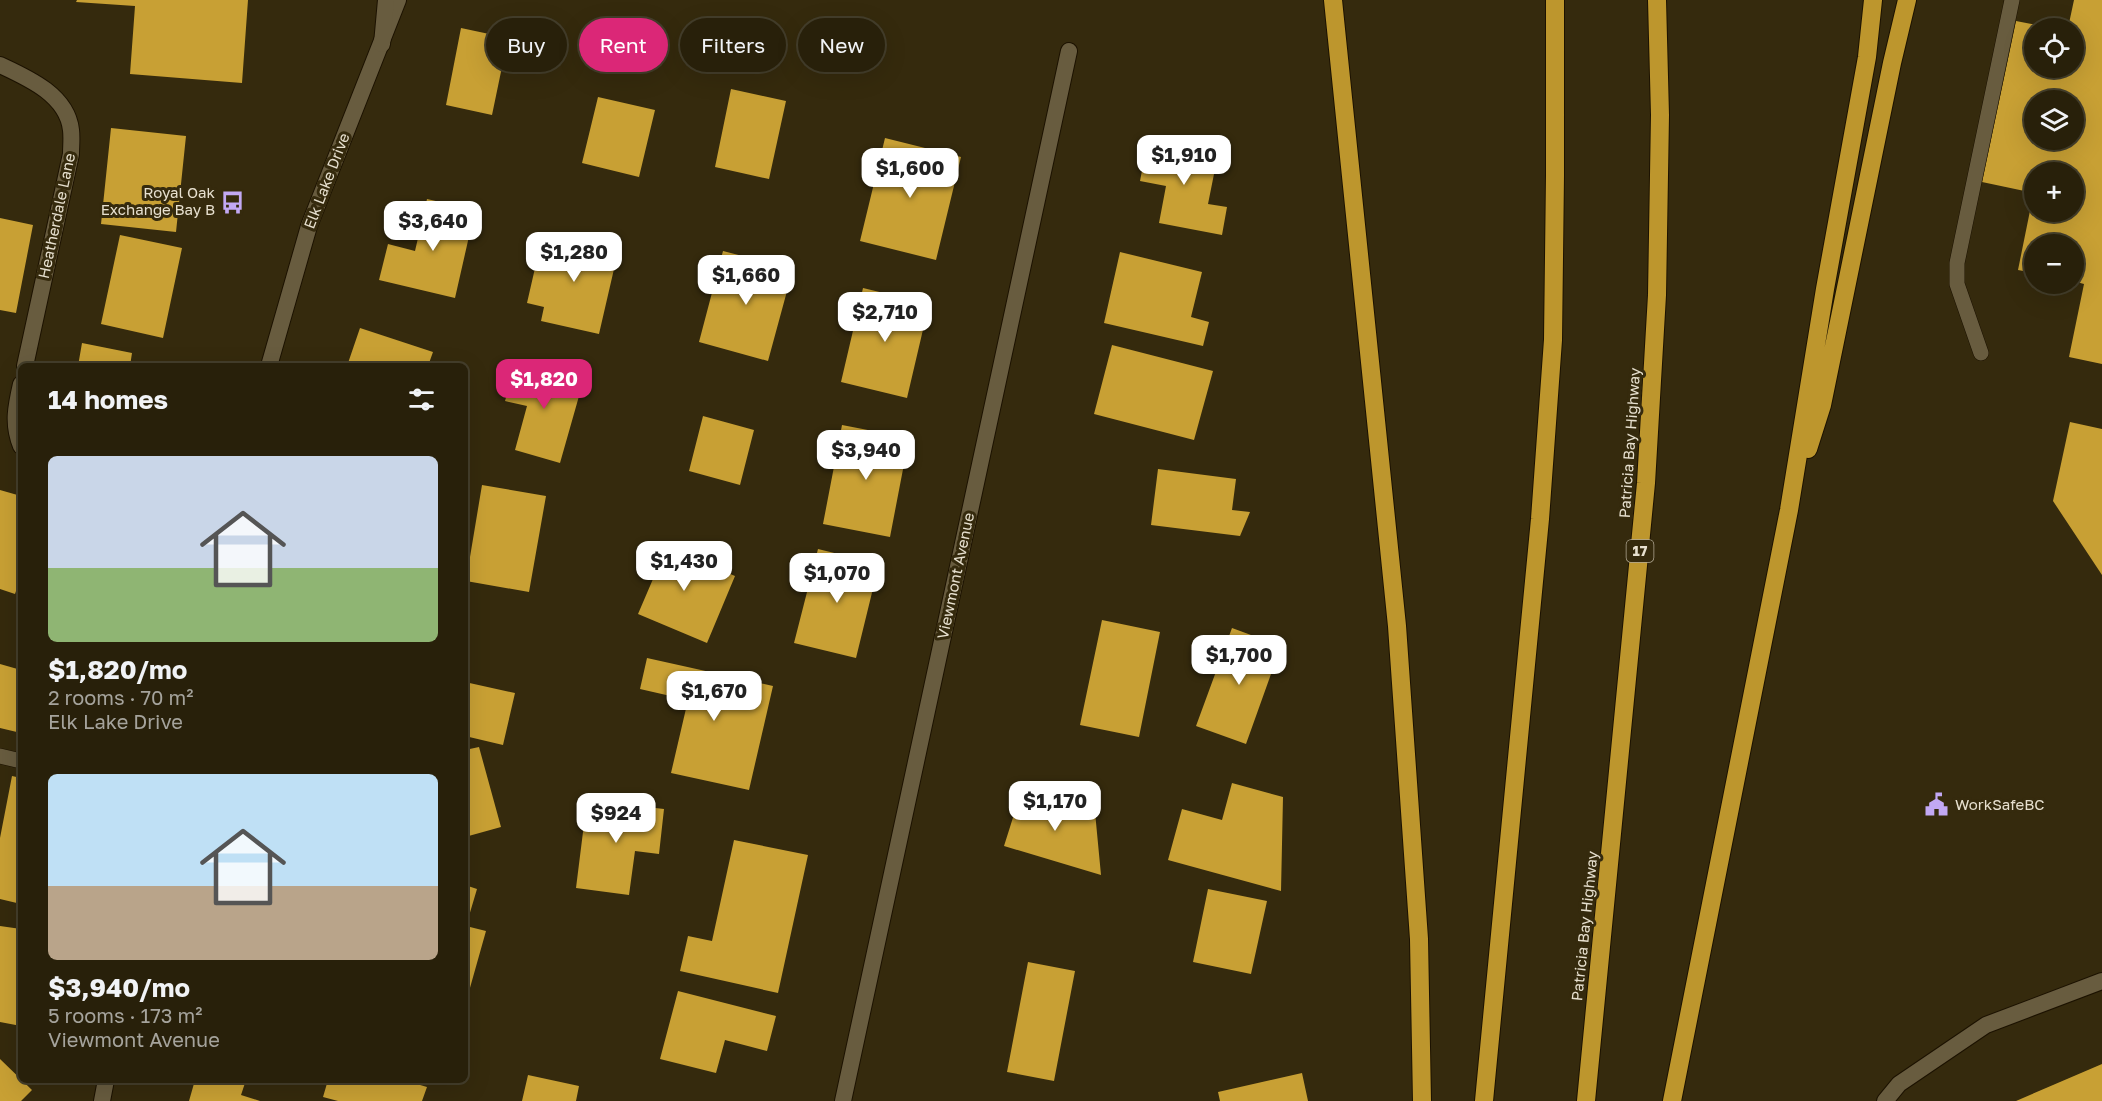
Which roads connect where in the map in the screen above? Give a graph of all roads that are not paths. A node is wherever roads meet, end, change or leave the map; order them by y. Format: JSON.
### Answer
{"nodes":[{"id":1,"x":386,"y":0,"type":"edge"},
{"id":2,"x":398,"y":0,"type":"edge"},
{"id":3,"x":1322,"y":0,"type":"edge"},
{"id":4,"x":1333,"y":0,"type":"edge"},
{"id":5,"x":1555,"y":0,"type":"edge"},
{"id":6,"x":1657,"y":0,"type":"edge"},
{"id":7,"x":1873,"y":0,"type":"edge"},
{"id":8,"x":1907,"y":0,"type":"edge"},
{"id":9,"x":2012,"y":0,"type":"edge"},
{"id":10,"x":1337,"y":30,"type":"junction"},
{"id":11,"x":382,"y":44,"type":"junction"},
{"id":12,"x":1069,"y":51,"type":"dead end"},
{"id":13,"x":0,"y":66,"type":"edge"},
{"id":14,"x":1981,"y":353,"type":"dead end"},
{"id":15,"x":26,"y":363,"type":"edge"},
{"id":16,"x":269,"y":363,"type":"edge"},
{"id":17,"x":18,"y":398,"type":"edge"},
{"id":18,"x":18,"y":439,"type":"edge"},
{"id":19,"x":1789,"y":510,"type":"junction"},
{"id":20,"x":0,"y":756,"type":"edge"},
{"id":21,"x":18,"y":760,"type":"edge"},
{"id":22,"x":2102,"y":981,"type":"edge"},
{"id":23,"x":105,"y":1083,"type":"edge"},
{"id":24,"x":102,"y":1101,"type":"edge"},
{"id":25,"x":843,"y":1101,"type":"edge"},
{"id":26,"x":1422,"y":1101,"type":"edge"},
{"id":27,"x":1484,"y":1101,"type":"edge"},
{"id":28,"x":1586,"y":1101,"type":"edge"},
{"id":29,"x":1672,"y":1101,"type":"edge"},
{"id":30,"x":1885,"y":1101,"type":"edge"}],
"edges":[{"from":1,"to":11,"type":"street"},
{"from":2,"to":11,"type":"street","name":"Elk Lake Drive"},
{"from":3,"to":10,"type":"highway"},
{"from":4,"to":10,"type":"highway"},
{"from":5,"to":27,"type":"highway"},
{"from":6,"to":28,"type":"highway","name":"Patricia Bay Highway","number":"17"},
{"from":7,"to":19,"type":"highway"},
{"from":8,"to":19,"type":"highway"},
{"from":9,"to":14,"type":"lane"},
{"from":10,"to":26,"type":"highway"},
{"from":11,"to":16,"type":"street","name":"Elk Lake Drive"},
{"from":12,"to":25,"type":"street","name":"Viewmont Avenue"},
{"from":13,"to":15,"type":"street","name":"Heatherdale Lane"},
{"from":17,"to":18,"type":"street"},
{"from":19,"to":29,"type":"highway"},
{"from":20,"to":21,"type":"lane"},
{"from":22,"to":30,"type":"street"},
{"from":23,"to":24,"type":"street"}]}
